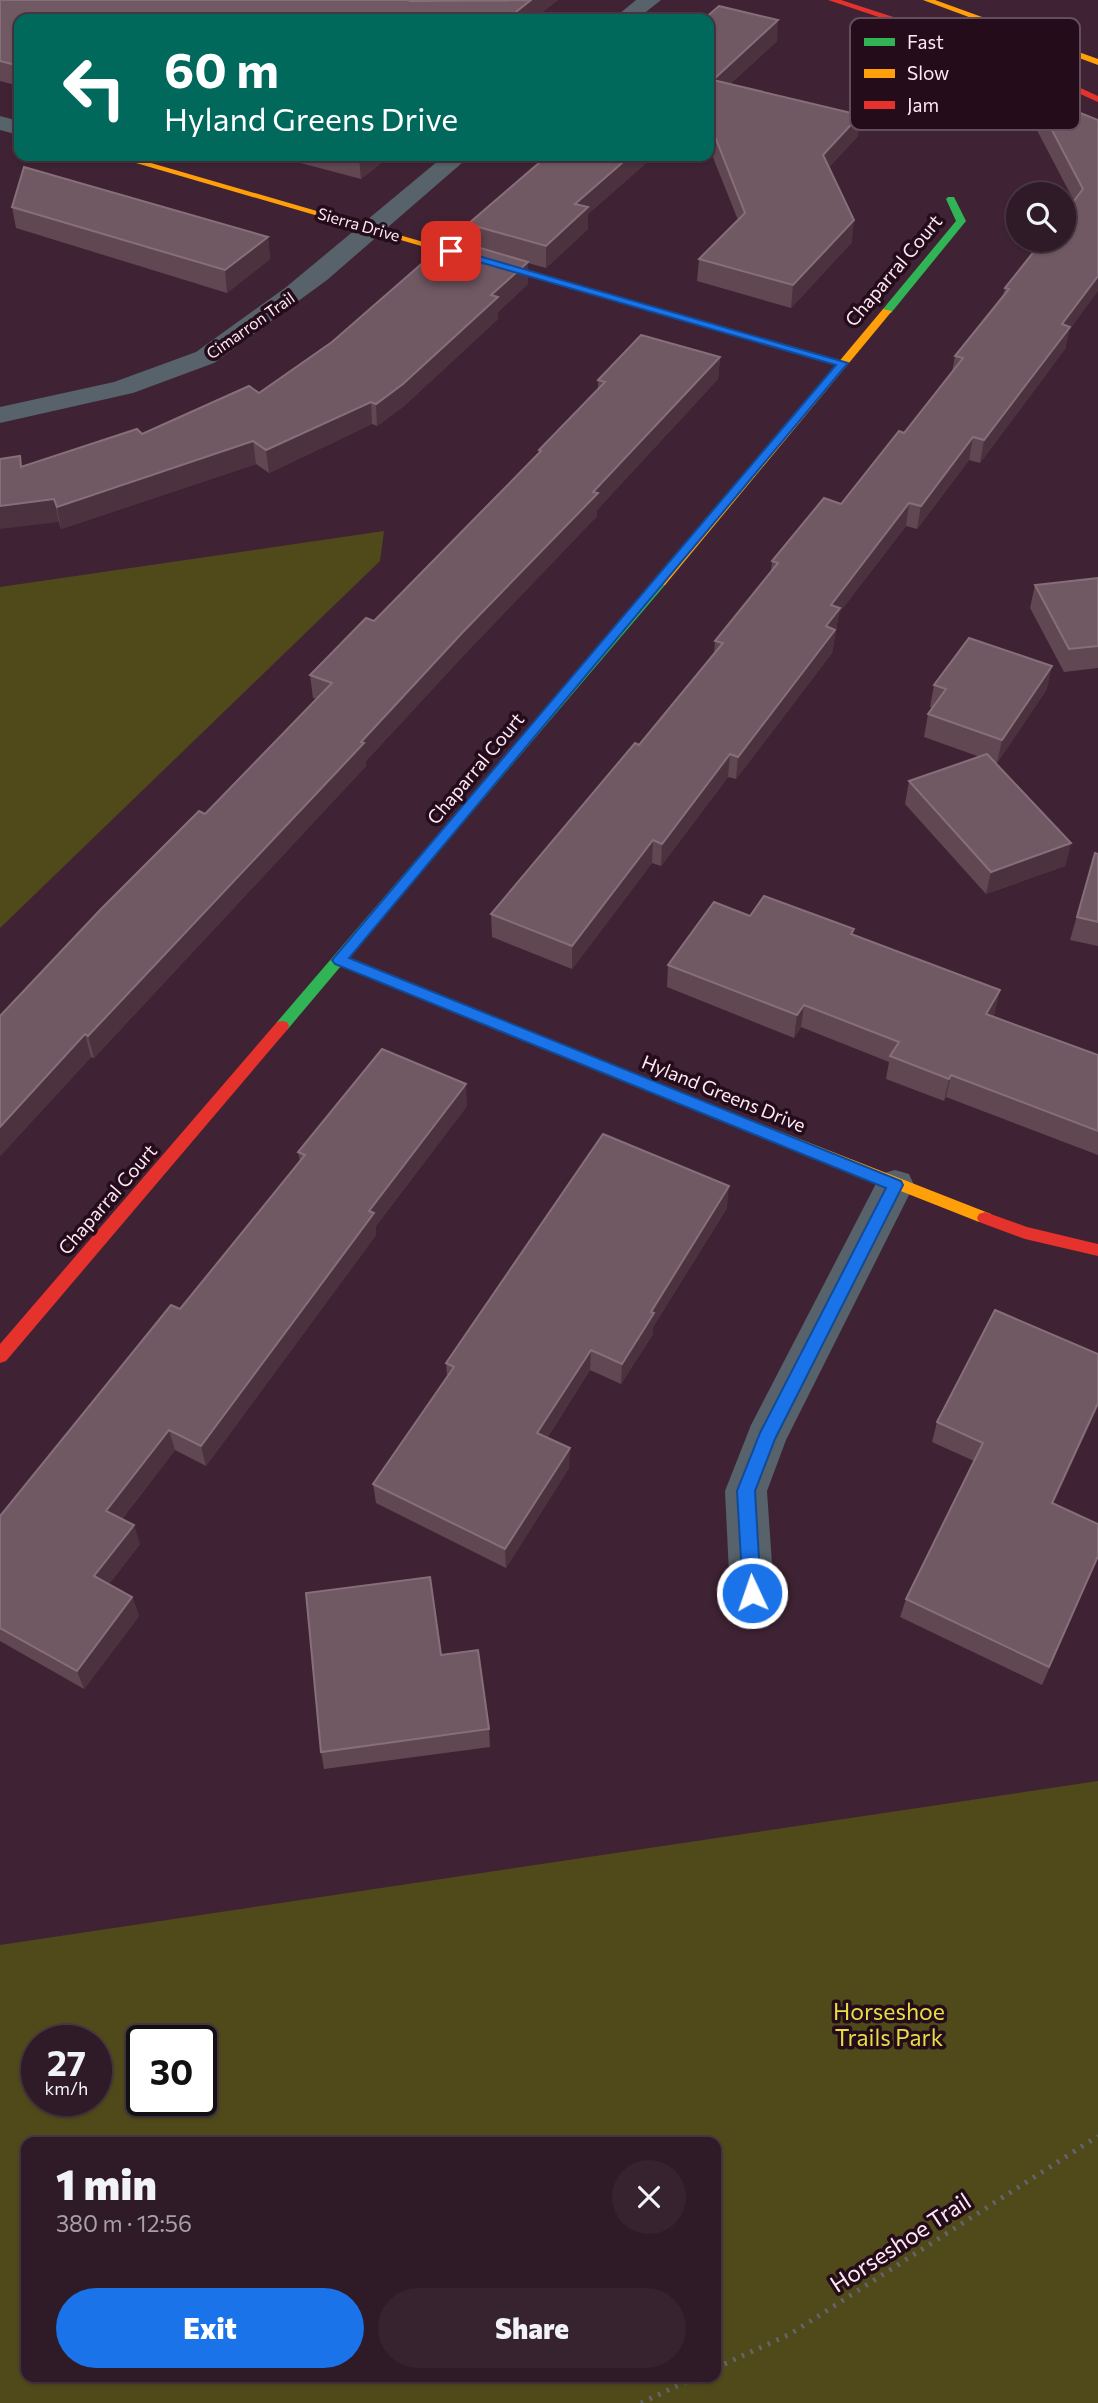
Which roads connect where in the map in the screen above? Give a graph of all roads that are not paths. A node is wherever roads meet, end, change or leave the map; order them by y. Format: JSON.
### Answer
{"nodes":[{"id":1,"x":650,"y":0,"type":"edge"},
{"id":2,"x":832,"y":0,"type":"edge"},
{"id":3,"x":926,"y":0,"type":"edge"},
{"id":4,"x":631,"y":14,"type":"edge"},
{"id":5,"x":894,"y":18,"type":"edge"},
{"id":6,"x":976,"y":18,"type":"edge"},
{"id":7,"x":1080,"y":56,"type":"edge"},
{"id":8,"x":1098,"y":62,"type":"edge"},
{"id":9,"x":1080,"y":89,"type":"edge"},
{"id":10,"x":1098,"y":99,"type":"edge"},
{"id":11,"x":135,"y":161,"type":"edge"},
{"id":12,"x":452,"y":161,"type":"edge"},
{"id":13,"x":951,"y":199,"type":"dead end"},
{"id":14,"x":373,"y":228,"type":"junction"},
{"id":15,"x":843,"y":363,"type":"junction"},
{"id":16,"x":0,"y":415,"type":"edge"},
{"id":17,"x":340,"y":960,"type":"junction"},
{"id":18,"x":895,"y":1185,"type":"junction"},
{"id":19,"x":1098,"y":1250,"type":"edge"},
{"id":20,"x":0,"y":1356,"type":"edge"},
{"id":21,"x":752,"y":1593,"type":"dead end"}],
"edges":[{"from":1,"to":4,"type":"street"},
{"from":2,"to":5,"type":"street"},
{"from":3,"to":6,"type":"street"},
{"from":7,"to":8,"type":"street"},
{"from":9,"to":10,"type":"street"},
{"from":11,"to":14,"type":"street","name":"Sierra Drive"},
{"from":12,"to":14,"type":"street","name":"Cimarron Trail"},
{"from":13,"to":15,"type":"street","name":"Chaparral Court"},
{"from":14,"to":15,"type":"street","name":"Sierra Drive"},
{"from":14,"to":16,"type":"street","name":"Cimarron Trail"},
{"from":15,"to":17,"type":"street","name":"Chaparral Court"},
{"from":17,"to":18,"type":"street","name":"Hyland Greens Drive"},
{"from":17,"to":20,"type":"street","name":"Chaparral Court"},
{"from":18,"to":19,"type":"street","name":"Hyland Greens Drive"},
{"from":18,"to":21,"type":"street"}]}
